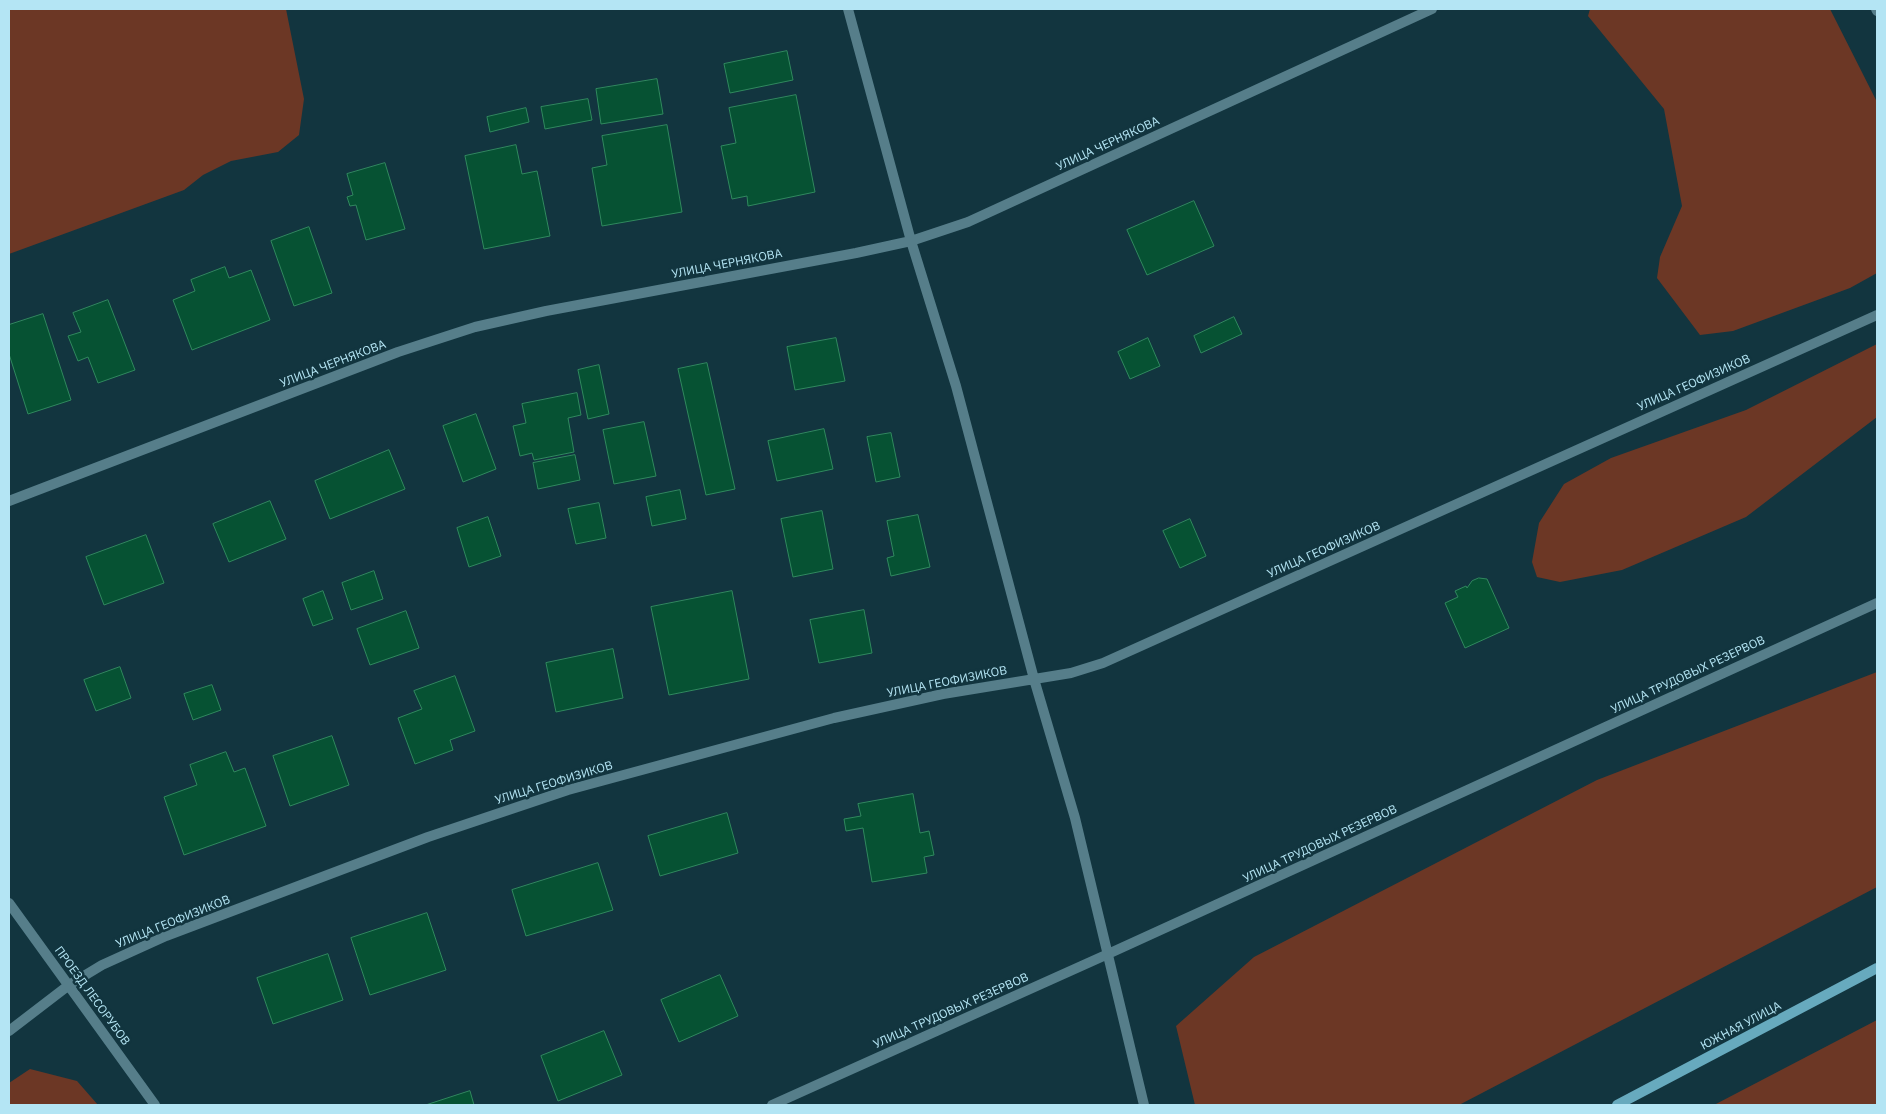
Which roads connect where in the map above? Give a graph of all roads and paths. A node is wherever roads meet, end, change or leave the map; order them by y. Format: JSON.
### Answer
{"nodes":[{"id":1,"x":848,"y":9,"type":"edge"},
{"id":2,"x":1432,"y":9,"type":"edge"},
{"id":3,"x":911,"y":240,"type":"junction"},
{"id":4,"x":1877,"y":314,"type":"edge"},
{"id":5,"x":9,"y":500,"type":"edge"},
{"id":6,"x":1877,"y":603,"type":"edge"},
{"id":7,"x":1034,"y":679,"type":"junction"},
{"id":8,"x":9,"y":903,"type":"edge"},
{"id":9,"x":1108,"y":954,"type":"junction"},
{"id":10,"x":1877,"y":968,"type":"edge"},
{"id":11,"x":69,"y":985,"type":"junction"},
{"id":12,"x":9,"y":1031,"type":"edge"},
{"id":13,"x":155,"y":1105,"type":"edge"},
{"id":14,"x":772,"y":1105,"type":"edge"},
{"id":15,"x":1144,"y":1105,"type":"edge"},
{"id":16,"x":1617,"y":1105,"type":"edge"}],
"edges":[{"from":1,"to":3,"type":"street"},
{"from":2,"to":3,"type":"street","name":"УЛИЦА ЧЕРНЯКОВА"},
{"from":3,"to":5,"type":"street","name":"УЛИЦА ЧЕРНЯКОВА"},
{"from":3,"to":7,"type":"street"},
{"from":4,"to":7,"type":"street","name":"УЛИЦА ГЕОФИЗИКОВ"},
{"from":6,"to":9,"type":"street","name":"УЛИЦА ТРУДОВЫХ РЕЗЕРВОВ"},
{"from":7,"to":9,"type":"street"},
{"from":7,"to":11,"type":"street","name":"УЛИЦА ГЕОФИЗИКОВ"},
{"from":8,"to":11,"type":"street","name":"ПРОЕЗД ЛЕСОРУБОВ"},
{"from":9,"to":14,"type":"street","name":"УЛИЦА ТРУДОВЫХ РЕЗЕРВОВ"},
{"from":9,"to":15,"type":"street"},
{"from":10,"to":16,"type":"main road","name":"ЮЖНАЯ УЛИЦА"},
{"from":11,"to":12,"type":"street","name":"УЛИЦА ГЕОФИЗИКОВ"},
{"from":11,"to":13,"type":"street","name":"ПРОЕЗД ЛЕСОРУБОВ"}]}
